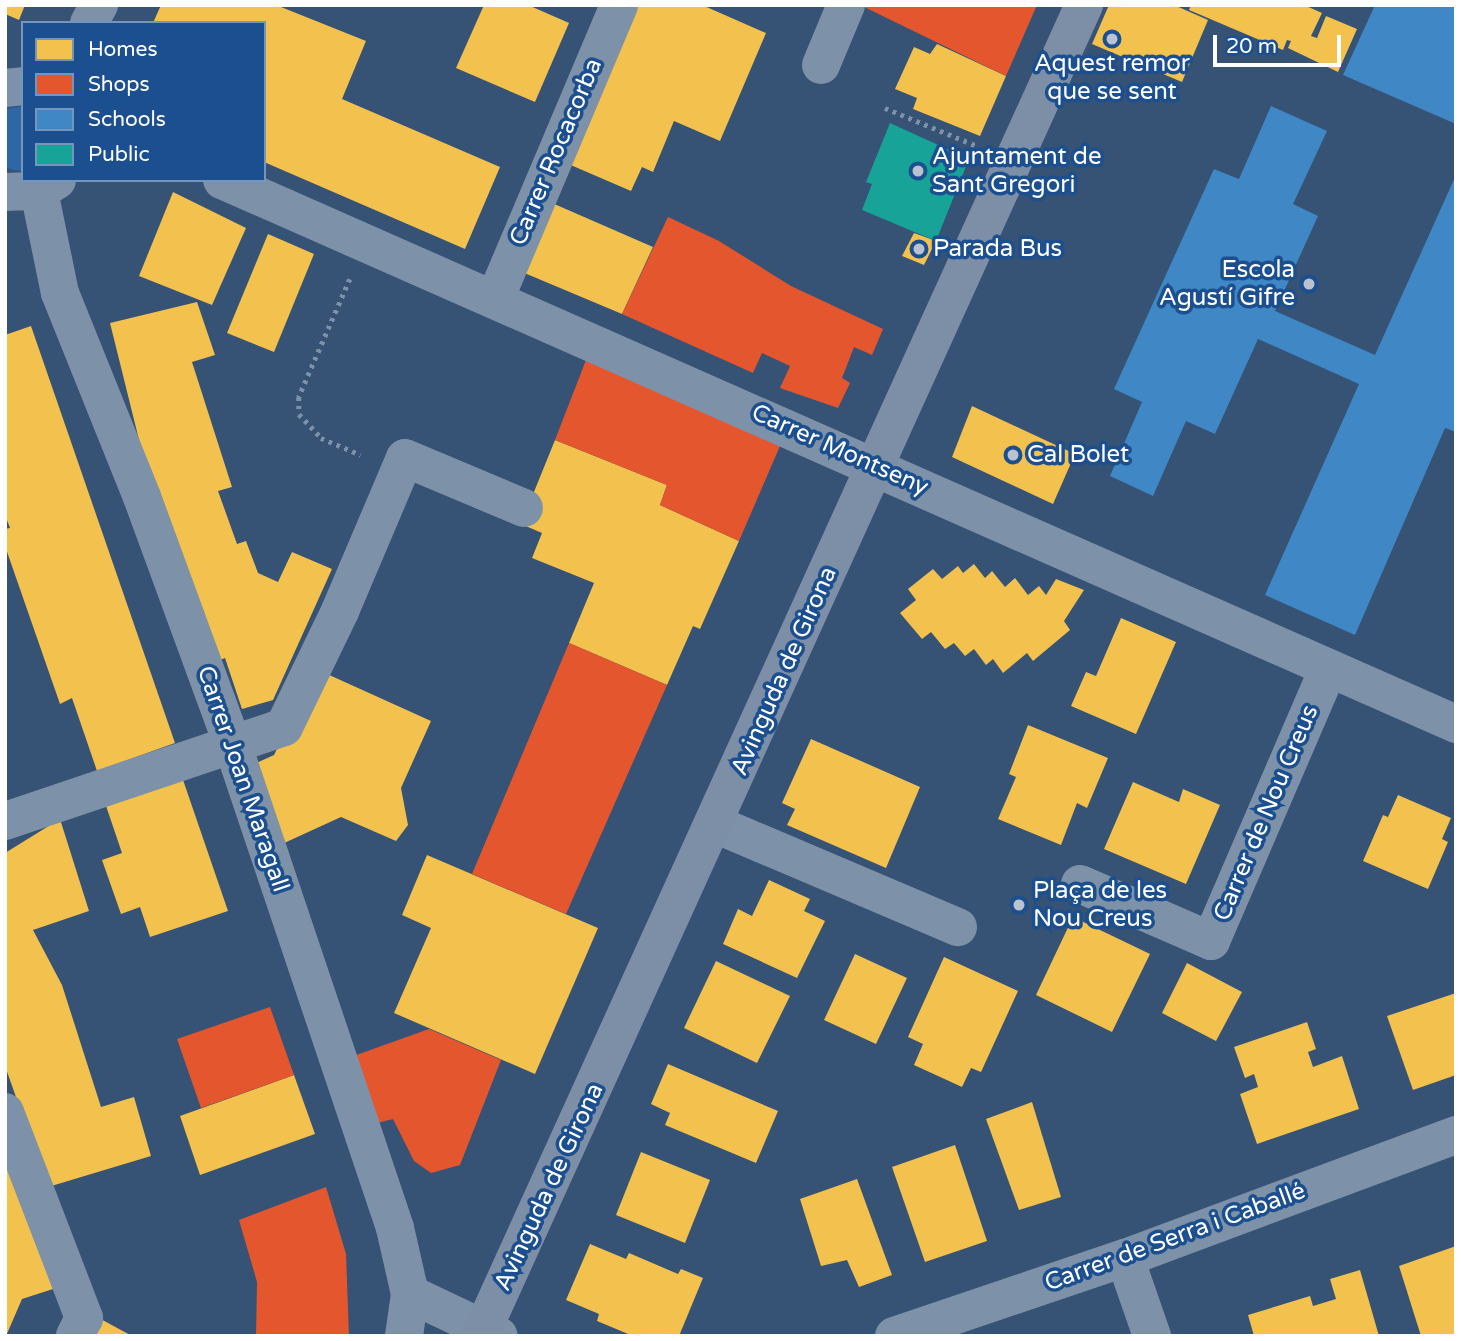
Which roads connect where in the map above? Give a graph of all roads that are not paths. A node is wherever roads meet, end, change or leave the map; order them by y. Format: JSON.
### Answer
{"nodes":[{"id":1,"x":99,"y":5,"type":"edge"},
{"id":2,"x":619,"y":5,"type":"edge"},
{"id":3,"x":846,"y":5,"type":"edge"},
{"id":4,"x":1084,"y":5,"type":"edge"},
{"id":5,"x":90,"y":21,"type":"edge"},
{"id":6,"x":821,"y":65,"type":"dead end"},
{"id":7,"x":227,"y":182,"type":"edge"},
{"id":8,"x":34,"y":188,"type":"edge"},
{"id":9,"x":495,"y":299,"type":"junction"},
{"id":10,"x":877,"y":466,"type":"junction"},
{"id":11,"x":524,"y":508,"type":"dead end"},
{"id":12,"x":1328,"y":669,"type":"junction"},
{"id":13,"x":1456,"y":724,"type":"edge"},
{"id":14,"x":232,"y":743,"type":"junction"},
{"id":15,"x":5,"y":821,"type":"edge"},
{"id":16,"x":715,"y":824,"type":"junction"},
{"id":17,"x":1080,"y":884,"type":"dead end"},
{"id":18,"x":958,"y":926,"type":"dead end"},
{"id":19,"x":5,"y":1112,"type":"edge"},
{"id":20,"x":1456,"y":1135,"type":"edge"},
{"id":21,"x":1125,"y":1258,"type":"junction"},
{"id":22,"x":410,"y":1294,"type":"junction"},
{"id":23,"x":488,"y":1332,"type":"edge"},
{"id":24,"x":75,"y":1336,"type":"edge"},
{"id":25,"x":404,"y":1336,"type":"edge"},
{"id":26,"x":894,"y":1336,"type":"edge"},
{"id":27,"x":1152,"y":1336,"type":"edge"}],
"edges":[{"from":1,"to":5,"type":"street"},
{"from":2,"to":9,"type":"street","name":"Carrer Rocacorba"},
{"from":3,"to":6,"type":"street"},
{"from":4,"to":10,"type":"main road","name":"Avinguda de Girona"},
{"from":7,"to":9,"type":"street","name":"Carrer Montseny"},
{"from":8,"to":14,"type":"street","name":"Carrer Joan Maragall"},
{"from":9,"to":10,"type":"street","name":"Carrer Montseny"},
{"from":10,"to":12,"type":"street","name":"Carrer Montseny"},
{"from":10,"to":16,"type":"main road","name":"Avinguda de Girona"},
{"from":11,"to":14,"type":"street"},
{"from":12,"to":13,"type":"street","name":"Carrer Montseny"},
{"from":12,"to":17,"type":"street","name":"Carrer de Nou Creus"},
{"from":14,"to":15,"type":"street"},
{"from":14,"to":22,"type":"street","name":"Carrer Joan Maragall"},
{"from":16,"to":18,"type":"street"},
{"from":16,"to":23,"type":"main road","name":"Avinguda de Girona"},
{"from":19,"to":24,"type":"street"},
{"from":20,"to":21,"type":"street","name":"Carrer de Serra i Caballé"},
{"from":21,"to":26,"type":"street","name":"Carrer de Serra i Caballé"},
{"from":21,"to":27,"type":"street"},
{"from":22,"to":23,"type":"street"},
{"from":22,"to":25,"type":"street"}]}
